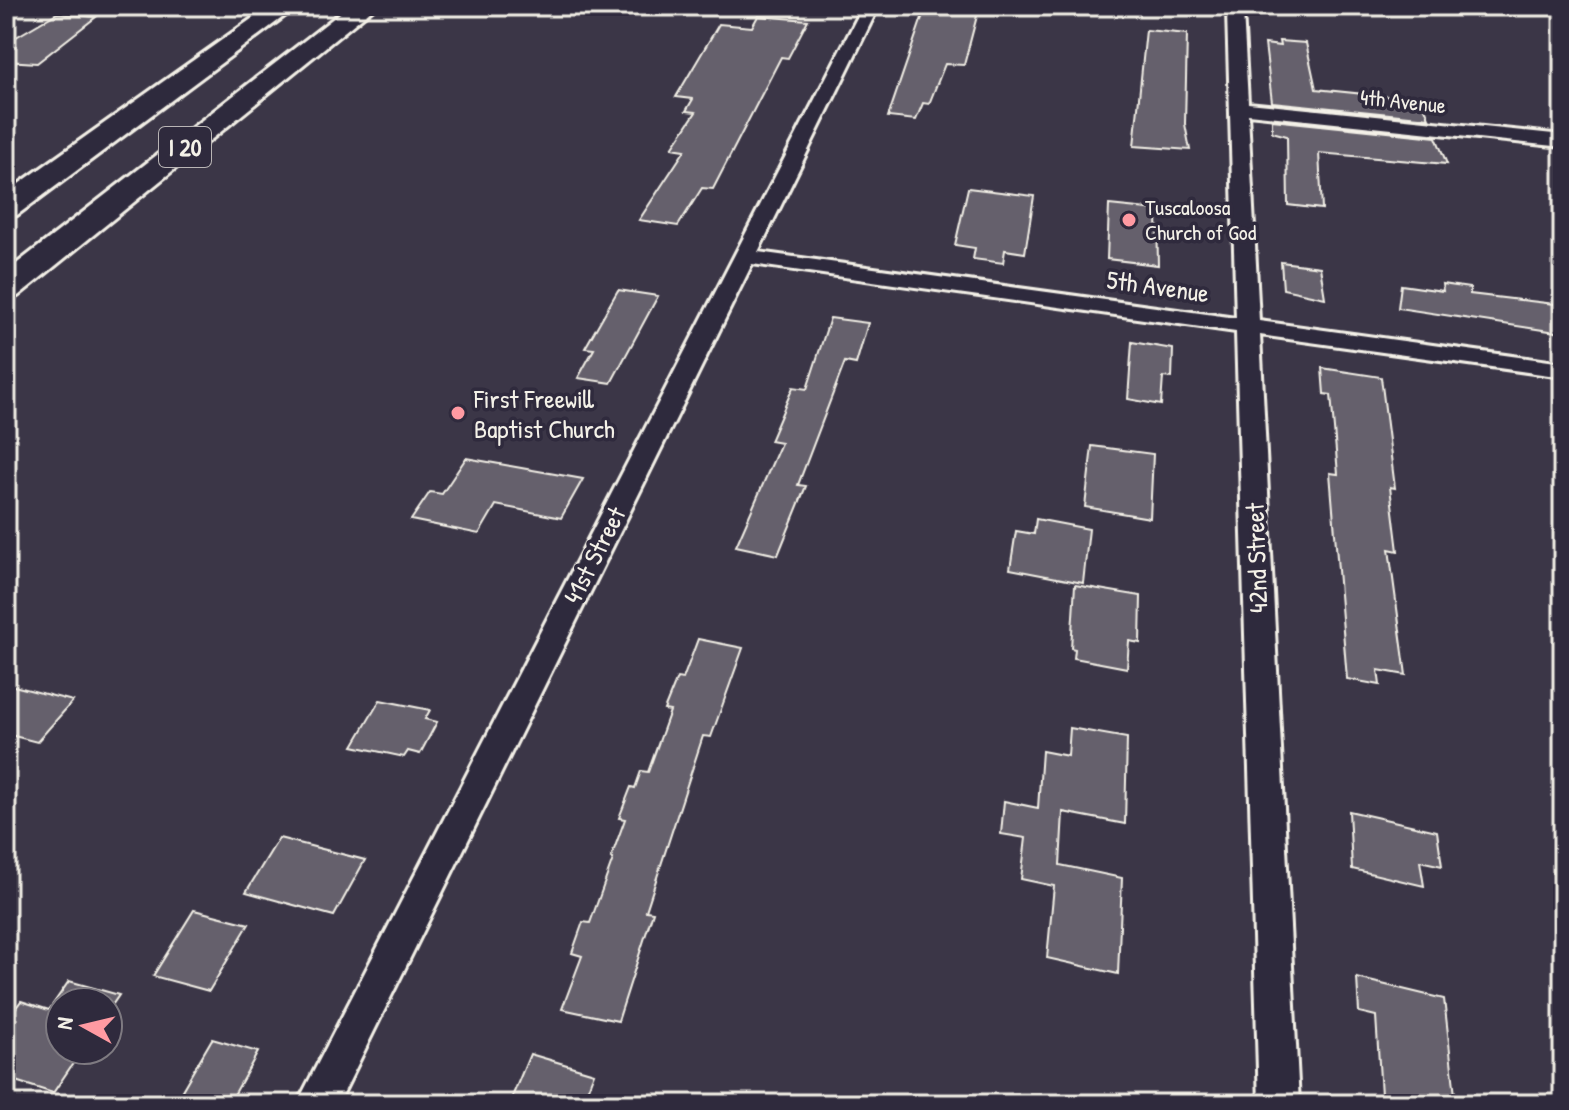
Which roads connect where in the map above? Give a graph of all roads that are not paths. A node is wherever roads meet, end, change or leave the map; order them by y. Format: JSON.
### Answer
{"nodes":[{"id":1,"x":286,"y":6,"type":"edge"},
{"id":2,"x":364,"y":6,"type":"edge"},
{"id":3,"x":871,"y":6,"type":"edge"},
{"id":4,"x":1235,"y":11,"type":"dead end"},
{"id":5,"x":1239,"y":108,"type":"junction"},
{"id":6,"x":1563,"y":141,"type":"edge"},
{"id":7,"x":6,"y":208,"type":"edge"},
{"id":8,"x":745,"y":257,"type":"junction"},
{"id":9,"x":6,"y":289,"type":"edge"},
{"id":10,"x":1248,"y":326,"type":"junction"},
{"id":11,"x":1563,"y":370,"type":"edge"},
{"id":12,"x":317,"y":1104,"type":"edge"},
{"id":13,"x":1279,"y":1104,"type":"edge"}],
"edges":[{"from":1,"to":7,"type":"highway","number":"I 20"},
{"from":2,"to":9,"type":"highway","number":"I 20"},
{"from":3,"to":8,"type":"street","name":"41st Street"},
{"from":4,"to":5,"type":"street","name":"42nd Street"},
{"from":5,"to":6,"type":"street","name":"4th Avenue"},
{"from":5,"to":10,"type":"street","name":"42nd Street"},
{"from":8,"to":10,"type":"street","name":"5th Avenue"},
{"from":8,"to":12,"type":"street","name":"41st Street"},
{"from":10,"to":11,"type":"street","name":"5th Avenue"},
{"from":10,"to":13,"type":"street","name":"42nd Street"}]}
